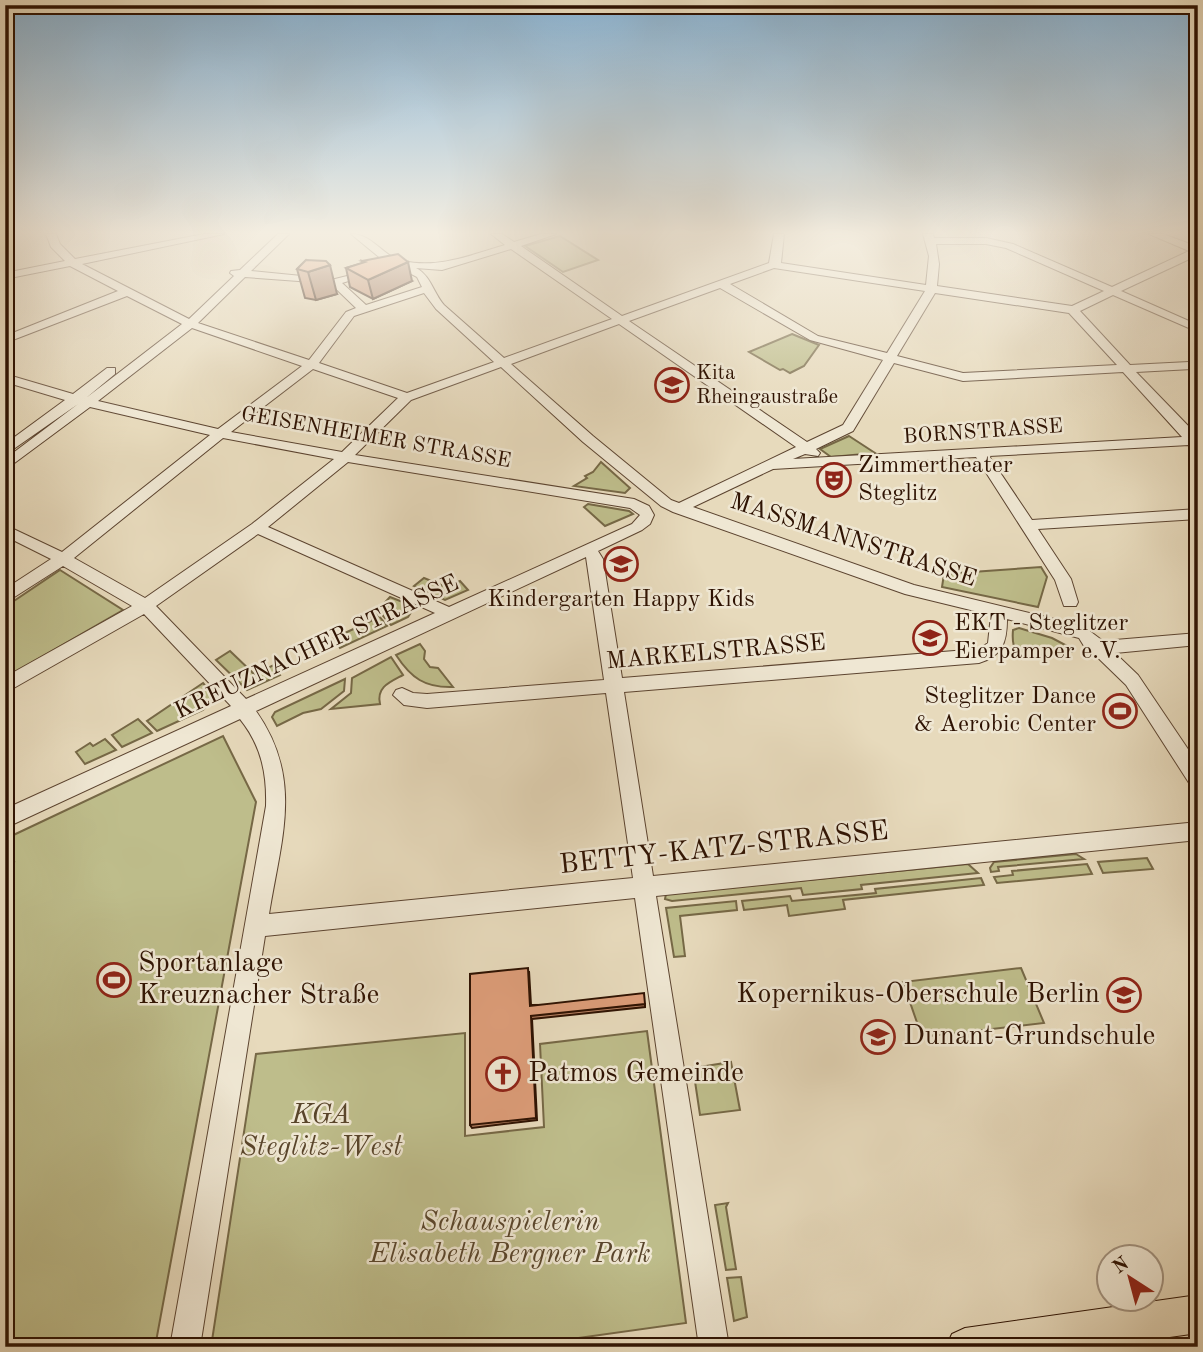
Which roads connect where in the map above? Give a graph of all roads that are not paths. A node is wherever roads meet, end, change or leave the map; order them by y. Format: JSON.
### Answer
{"nodes":[{"id":1,"x":112,"y":297,"type":"edge"},
{"id":2,"x":135,"y":297,"type":"edge"},
{"id":3,"x":206,"y":297,"type":"edge"},
{"id":4,"x":215,"y":297,"type":"edge"},
{"id":5,"x":351,"y":297,"type":"edge"},
{"id":6,"x":400,"y":297,"type":"edge"},
{"id":7,"x":433,"y":297,"type":"edge"},
{"id":8,"x":587,"y":297,"type":"edge"},
{"id":9,"x":686,"y":297,"type":"edge"},
{"id":10,"x":744,"y":297,"type":"edge"},
{"id":11,"x":926,"y":297,"type":"edge"},
{"id":12,"x":981,"y":297,"type":"edge"},
{"id":13,"x":1100,"y":297,"type":"edge"},
{"id":14,"x":1127,"y":297,"type":"edge"},
{"id":15,"x":364,"y":309,"type":"junction"},
{"id":16,"x":1073,"y":310,"type":"junction"},
{"id":17,"x":621,"y":321,"type":"junction"},
{"id":18,"x":184,"y":322,"type":"junction"},
{"id":19,"x":1198,"y":329,"type":"edge"},
{"id":20,"x":5,"y":340,"type":"edge"},
{"id":21,"x":890,"y":358,"type":"junction"},
{"id":22,"x":1198,"y":361,"type":"edge"},
{"id":23,"x":503,"y":363,"type":"junction"},
{"id":24,"x":312,"y":365,"type":"junction"},
{"id":25,"x":1126,"y":368,"type":"junction"},
{"id":26,"x":5,"y":378,"type":"edge"},
{"id":27,"x":407,"y":397,"type":"junction"},
{"id":28,"x":74,"y":400,"type":"junction"},
{"id":29,"x":89,"y":404,"type":"junction"},
{"id":30,"x":222,"y":432,"type":"junction"},
{"id":31,"x":1196,"y":442,"type":"edge"},
{"id":32,"x":805,"y":448,"type":"junction"},
{"id":33,"x":5,"y":451,"type":"edge"},
{"id":34,"x":981,"y":454,"type":"junction"},
{"id":35,"x":345,"y":457,"type":"junction"},
{"id":36,"x":826,"y":463,"type":"junction"},
{"id":37,"x":771,"y":465,"type":"junction"},
{"id":38,"x":5,"y":466,"type":"edge"},
{"id":39,"x":678,"y":509,"type":"junction"},
{"id":40,"x":1198,"y":514,"type":"edge"},
{"id":41,"x":646,"y":519,"type":"joint"},
{"id":42,"x":1029,"y":526,"type":"junction"},
{"id":43,"x":257,"y":528,"type":"junction"},
{"id":44,"x":5,"y":530,"type":"edge"},
{"id":45,"x":589,"y":550,"type":"junction"},
{"id":46,"x":64,"y":558,"type":"junction"},
{"id":47,"x":5,"y":597,"type":"edge"},
{"id":48,"x":1070,"y":602,"type":"dead end"},
{"id":49,"x":145,"y":606,"type":"junction"},
{"id":50,"x":999,"y":612,"type":"junction"},
{"id":51,"x":446,"y":615,"type":"junction"},
{"id":52,"x":1198,"y":639,"type":"edge"},
{"id":53,"x":1099,"y":648,"type":"junction"},
{"id":54,"x":614,"y":686,"type":"junction"},
{"id":55,"x":5,"y":687,"type":"edge"},
{"id":56,"x":402,"y":695,"type":"dead end"},
{"id":57,"x":245,"y":708,"type":"junction"},
{"id":58,"x":1198,"y":780,"type":"edge"},
{"id":59,"x":5,"y":819,"type":"edge"},
{"id":60,"x":1198,"y":831,"type":"edge"},
{"id":61,"x":645,"y":887,"type":"junction"},
{"id":62,"x":256,"y":926,"type":"junction"},
{"id":63,"x":1198,"y":1314,"type":"edge"},
{"id":64,"x":185,"y":1347,"type":"edge"},
{"id":65,"x":715,"y":1347,"type":"edge"},
{"id":66,"x":965,"y":1347,"type":"edge"}],
"edges":[{"from":1,"to":20,"type":"street"},
{"from":2,"to":18,"type":"street"},
{"from":3,"to":18,"type":"street"},
{"from":4,"to":18,"type":"street"},
{"from":5,"to":15,"type":"street"},
{"from":6,"to":15,"type":"street"},
{"from":7,"to":23,"type":"street","name":"MASSMANNSTRASSE"},
{"from":8,"to":17,"type":"street"},
{"from":9,"to":17,"type":"street"},
{"from":10,"to":21,"type":"street"},
{"from":11,"to":21,"type":"street"},
{"from":12,"to":16,"type":"street"},
{"from":13,"to":16,"type":"street"},
{"from":14,"to":19,"type":"street"},
{"from":15,"to":24,"type":"street"},
{"from":16,"to":25,"type":"street"},
{"from":17,"to":23,"type":"street"},
{"from":17,"to":32,"type":"street"},
{"from":18,"to":24,"type":"street"},
{"from":18,"to":28,"type":"street"},
{"from":18,"to":29,"type":"street"},
{"from":21,"to":25,"type":"street"},
{"from":21,"to":32,"type":"street"},
{"from":22,"to":25,"type":"street"},
{"from":23,"to":27,"type":"street"},
{"from":23,"to":39,"type":"street","name":"MASSMANNSTRASSE"},
{"from":24,"to":27,"type":"street"},
{"from":24,"to":30,"type":"street"},
{"from":25,"to":31,"type":"street"},
{"from":26,"to":28,"type":"street"},
{"from":27,"to":35,"type":"street"},
{"from":28,"to":29,"type":"street","name":"GEISENHEIMER STRASSE"},
{"from":28,"to":33,"type":"street"},
{"from":29,"to":30,"type":"street","name":"GEISENHEIMER STRASSE"},
{"from":29,"to":38,"type":"street"},
{"from":30,"to":35,"type":"street","name":"GEISENHEIMER STRASSE"},
{"from":30,"to":46,"type":"street"},
{"from":31,"to":34,"type":"street","name":"BORNSTRASSE"},
{"from":32,"to":36,"type":"street"},
{"from":32,"to":37,"type":"street"},
{"from":34,"to":36,"type":"street","name":"BORNSTRASSE"},
{"from":34,"to":42,"type":"street"},
{"from":35,"to":41,"type":"street","name":"GEISENHEIMER STRASSE"},
{"from":35,"to":43,"type":"street"},
{"from":36,"to":37,"type":"street","name":"BORNSTRASSE"},
{"from":37,"to":39,"type":"street"},
{"from":39,"to":50,"type":"street","name":"MASSMANNSTRASSE"},
{"from":40,"to":42,"type":"street"},
{"from":41,"to":45,"type":"street","name":"KREUZNACHER STRASSE"},
{"from":42,"to":48,"type":"street"},
{"from":43,"to":49,"type":"street"},
{"from":43,"to":51,"type":"street"},
{"from":44,"to":46,"type":"street"},
{"from":45,"to":51,"type":"street","name":"KREUZNACHER STRASSE"},
{"from":45,"to":54,"type":"street"},
{"from":46,"to":47,"type":"street"},
{"from":46,"to":49,"type":"street"},
{"from":49,"to":55,"type":"street"},
{"from":49,"to":57,"type":"street"},
{"from":50,"to":53,"type":"street","name":"MASSMANNSTRASSE"},
{"from":50,"to":54,"type":"street","name":"MARKELSTRASSE"},
{"from":51,"to":57,"type":"street","name":"KREUZNACHER STRASSE"},
{"from":52,"to":53,"type":"street"},
{"from":53,"to":58,"type":"street"},
{"from":54,"to":56,"type":"street","name":"MARKELSTRASSE"},
{"from":54,"to":61,"type":"street"},
{"from":57,"to":59,"type":"street","name":"KREUZNACHER STRASSE"},
{"from":57,"to":62,"type":"street"},
{"from":60,"to":61,"type":"street","name":"BETTY-KATZ-STRASSE"},
{"from":61,"to":62,"type":"street","name":"BETTY-KATZ-STRASSE"},
{"from":61,"to":65,"type":"street"},
{"from":62,"to":64,"type":"street"},
{"from":63,"to":66,"type":"main road"}]}
